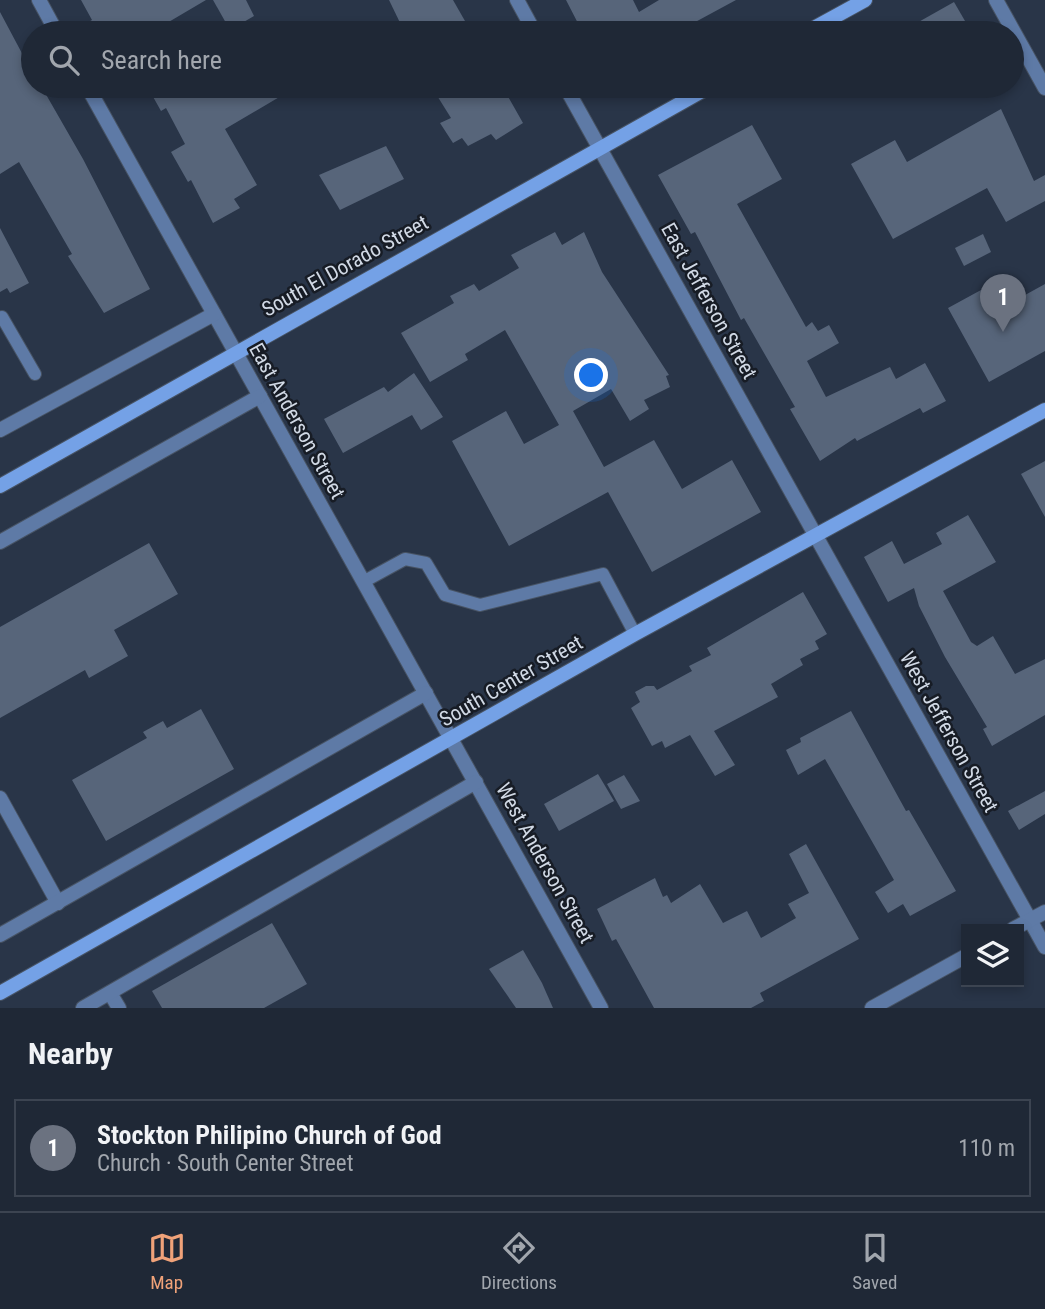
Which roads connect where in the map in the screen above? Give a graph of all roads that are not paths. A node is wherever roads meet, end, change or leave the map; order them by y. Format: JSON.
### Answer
{"nodes":[{"id":1,"x":39,"y":0,"type":"edge"},
{"id":2,"x":517,"y":0,"type":"edge"},
{"id":3,"x":865,"y":0,"type":"edge"},
{"id":4,"x":996,"y":0,"type":"edge"},
{"id":5,"x":50,"y":21,"type":"edge"},
{"id":6,"x":529,"y":21,"type":"edge"},
{"id":7,"x":827,"y":21,"type":"edge"},
{"id":8,"x":1008,"y":21,"type":"edge"},
{"id":9,"x":1024,"y":50,"type":"edge"},
{"id":10,"x":1045,"y":88,"type":"edge"},
{"id":11,"x":94,"y":98,"type":"edge"},
{"id":12,"x":572,"y":98,"type":"edge"},
{"id":13,"x":690,"y":98,"type":"edge"},
{"id":14,"x":600,"y":148,"type":"junction"},
{"id":15,"x":214,"y":314,"type":"junction"},
{"id":16,"x":0,"y":318,"type":"edge"},
{"id":17,"x":235,"y":351,"type":"junction"},
{"id":18,"x":35,"y":374,"type":"dead end"},
{"id":19,"x":260,"y":396,"type":"junction"},
{"id":20,"x":1045,"y":410,"type":"edge"},
{"id":21,"x":0,"y":430,"type":"edge"},
{"id":22,"x":0,"y":486,"type":"edge"},
{"id":23,"x":816,"y":537,"type":"junction"},
{"id":24,"x":0,"y":542,"type":"edge"},
{"id":25,"x":363,"y":582,"type":"junction"},
{"id":26,"x":635,"y":634,"type":"junction"},
{"id":27,"x":426,"y":693,"type":"junction"},
{"id":28,"x":452,"y":739,"type":"junction"},
{"id":29,"x":476,"y":782,"type":"junction"},
{"id":30,"x":0,"y":798,"type":"edge"},
{"id":31,"x":58,"y":903,"type":"junction"},
{"id":32,"x":1045,"y":912,"type":"edge"},
{"id":33,"x":1030,"y":920,"type":"junction"},
{"id":34,"x":1022,"y":924,"type":"edge"},
{"id":35,"x":0,"y":935,"type":"edge"},
{"id":36,"x":1045,"y":947,"type":"edge"},
{"id":37,"x":961,"y":959,"type":"edge"},
{"id":38,"x":0,"y":993,"type":"edge"},
{"id":39,"x":110,"y":993,"type":"junction"},
{"id":40,"x":83,"y":1008,"type":"edge"},
{"id":41,"x":118,"y":1008,"type":"edge"},
{"id":42,"x":601,"y":1008,"type":"edge"},
{"id":43,"x":873,"y":1008,"type":"edge"}],
"edges":[{"from":1,"to":5,"type":"street"},
{"from":2,"to":6,"type":"street"},
{"from":3,"to":7,"type":"main road"},
{"from":4,"to":8,"type":"street"},
{"from":9,"to":10,"type":"street"},
{"from":11,"to":15,"type":"street","name":"East Anderson Street"},
{"from":12,"to":14,"type":"street","name":"East Jefferson Street"},
{"from":13,"to":14,"type":"main road","name":"South El Dorado Street"},
{"from":14,"to":17,"type":"main road","name":"South El Dorado Street"},
{"from":14,"to":23,"type":"street","name":"East Jefferson Street"},
{"from":15,"to":17,"type":"street","name":"East Anderson Street"},
{"from":15,"to":21,"type":"street"},
{"from":16,"to":18,"type":"lane"},
{"from":17,"to":19,"type":"street","name":"East Anderson Street"},
{"from":17,"to":22,"type":"main road","name":"South El Dorado Street"},
{"from":19,"to":24,"type":"street"},
{"from":19,"to":25,"type":"street","name":"East Anderson Street"},
{"from":20,"to":23,"type":"main road","name":"South Center Street"},
{"from":23,"to":26,"type":"main road","name":"South Center Street"},
{"from":23,"to":33,"type":"street","name":"West Jefferson Street"},
{"from":25,"to":26,"type":"lane"},
{"from":25,"to":27,"type":"street","name":"East Anderson Street"},
{"from":26,"to":28,"type":"main road","name":"South Center Street"},
{"from":27,"to":28,"type":"street","name":"East Anderson Street"},
{"from":27,"to":31,"type":"street","name":"South Center Street"},
{"from":28,"to":29,"type":"street","name":"West Anderson Street"},
{"from":28,"to":38,"type":"main road","name":"South Center Street"},
{"from":29,"to":39,"type":"street"},
{"from":29,"to":42,"type":"street","name":"West Anderson Street"},
{"from":30,"to":31,"type":"street"},
{"from":31,"to":35,"type":"street","name":"South Center Street"},
{"from":32,"to":33,"type":"street"},
{"from":33,"to":34,"type":"street"},
{"from":33,"to":36,"type":"street","name":"West Jefferson Street"},
{"from":37,"to":43,"type":"street"},
{"from":39,"to":40,"type":"street"},
{"from":39,"to":41,"type":"street"}]}
